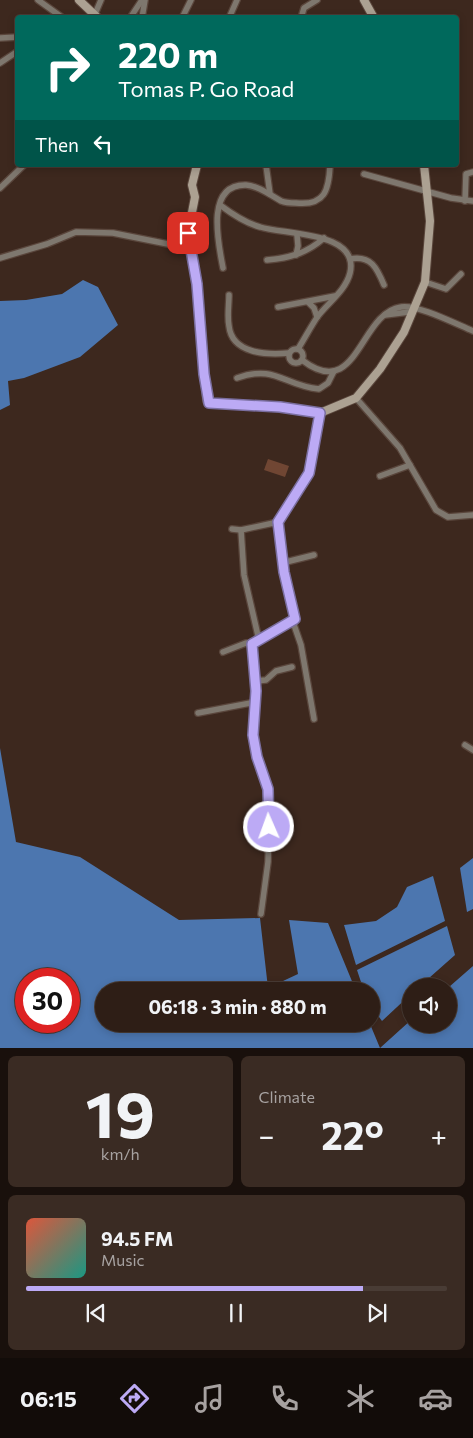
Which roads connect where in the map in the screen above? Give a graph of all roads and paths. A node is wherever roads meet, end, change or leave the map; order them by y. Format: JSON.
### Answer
{"nodes":[{"id":1,"x":38,"y":0,"type":"edge"},
{"id":2,"x":78,"y":0,"type":"edge"},
{"id":3,"x":101,"y":0,"type":"edge"},
{"id":4,"x":144,"y":0,"type":"edge"},
{"id":5,"x":191,"y":0,"type":"edge"},
{"id":6,"x":237,"y":0,"type":"edge"},
{"id":7,"x":317,"y":0,"type":"edge"},
{"id":8,"x":364,"y":0,"type":"edge"},
{"id":9,"x":59,"y":15,"type":"edge"},
{"id":10,"x":95,"y":15,"type":"edge"},
{"id":11,"x":96,"y":15,"type":"edge"},
{"id":12,"x":133,"y":15,"type":"edge"},
{"id":13,"x":142,"y":15,"type":"edge"},
{"id":14,"x":184,"y":15,"type":"edge"},
{"id":15,"x":230,"y":15,"type":"edge"},
{"id":16,"x":302,"y":15,"type":"edge"},
{"id":17,"x":372,"y":15,"type":"edge"},
{"id":18,"x":0,"y":38,"type":"edge"},
{"id":19,"x":15,"y":38,"type":"edge"},
{"id":20,"x":15,"y":53,"type":"edge"},
{"id":21,"x":0,"y":63,"type":"edge"},
{"id":22,"x":22,"y":167,"type":"edge"},
{"id":23,"x":196,"y":167,"type":"edge"},
{"id":24,"x":266,"y":167,"type":"edge"},
{"id":25,"x":330,"y":167,"type":"edge"},
{"id":26,"x":424,"y":167,"type":"edge"},
{"id":27,"x":473,"y":172,"type":"edge"},
{"id":28,"x":364,"y":174,"type":"dead end"},
{"id":29,"x":0,"y":188,"type":"edge"},
{"id":30,"x":427,"y":190,"type":"junction"},
{"id":31,"x":270,"y":194,"type":"junction"},
{"id":32,"x":465,"y":201,"type":"junction"},
{"id":33,"x":473,"y":201,"type":"edge"},
{"id":34,"x":220,"y":205,"type":"junction"},
{"id":35,"x":297,"y":235,"type":"junction"},
{"id":36,"x":324,"y":238,"type":"junction"},
{"id":37,"x":190,"y":245,"type":"junction"},
{"id":38,"x":296,"y":255,"type":"junction"},
{"id":39,"x":0,"y":258,"type":"edge"},
{"id":40,"x":350,"y":259,"type":"junction"},
{"id":41,"x":267,"y":260,"type":"dead end"},
{"id":42,"x":223,"y":268,"type":"dead end"},
{"id":43,"x":460,"y":274,"type":"dead end"},
{"id":44,"x":425,"y":282,"type":"junction"},
{"id":45,"x":384,"y":285,"type":"dead end"},
{"id":46,"x":229,"y":295,"type":"dead end"},
{"id":47,"x":336,"y":296,"type":"junction"},
{"id":48,"x":308,"y":302,"type":"junction"},
{"id":49,"x":278,"y":308,"type":"dead end"},
{"id":50,"x":411,"y":310,"type":"junction"},
{"id":51,"x":317,"y":317,"type":"junction"},
{"id":52,"x":473,"y":331,"type":"edge"},
{"id":53,"x":298,"y":349,"type":"junction"},
{"id":54,"x":289,"y":354,"type":"junction"},
{"id":55,"x":302,"y":360,"type":"junction"},
{"id":56,"x":334,"y":371,"type":"junction"},
{"id":57,"x":237,"y":378,"type":"dead end"},
{"id":58,"x":356,"y":398,"type":"junction"},
{"id":59,"x":320,"y":413,"type":"junction"},
{"id":60,"x":410,"y":465,"type":"junction"},
{"id":61,"x":380,"y":476,"type":"dead end"},
{"id":62,"x":473,"y":515,"type":"edge"},
{"id":63,"x":278,"y":522,"type":"junction"},
{"id":64,"x":232,"y":529,"type":"dead end"},
{"id":65,"x":242,"y":530,"type":"junction"},
{"id":66,"x":314,"y":555,"type":"dead end"},
{"id":67,"x":282,"y":564,"type":"junction"},
{"id":68,"x":293,"y":622,"type":"junction"},
{"id":69,"x":259,"y":640,"type":"junction"},
{"id":70,"x":252,"y":644,"type":"junction"},
{"id":71,"x":224,"y":652,"type":"dead end"},
{"id":72,"x":292,"y":667,"type":"dead end"},
{"id":73,"x":255,"y":681,"type":"junction"},
{"id":74,"x":256,"y":702,"type":"junction"},
{"id":75,"x":198,"y":713,"type":"dead end"},
{"id":76,"x":314,"y":719,"type":"dead end"},
{"id":77,"x":465,"y":745,"type":"dead end"},
{"id":78,"x":473,"y":750,"type":"edge"},
{"id":79,"x":261,"y":914,"type":"dead end"}],
"edges":[{"from":1,"to":9,"type":"street"},
{"from":2,"to":10,"type":"street"},
{"from":3,"to":11,"type":"street"},
{"from":4,"to":12,"type":"street"},
{"from":4,"to":13,"type":"street"},
{"from":5,"to":14,"type":"street"},
{"from":6,"to":15,"type":"street"},
{"from":7,"to":16,"type":"street"},
{"from":8,"to":17,"type":"street"},
{"from":18,"to":19,"type":"street"},
{"from":20,"to":21,"type":"street"},
{"from":22,"to":29,"type":"street"},
{"from":23,"to":37,"type":"street"},
{"from":24,"to":31,"type":"street"},
{"from":25,"to":31,"type":"street"},
{"from":26,"to":30,"type":"street"},
{"from":27,"to":32,"type":"street"},
{"from":28,"to":30,"type":"street"},
{"from":30,"to":32,"type":"street"},
{"from":30,"to":44,"type":"street"},
{"from":31,"to":34,"type":"street"},
{"from":32,"to":33,"type":"street"},
{"from":34,"to":35,"type":"street"},
{"from":34,"to":42,"type":"street"},
{"from":35,"to":36,"type":"street"},
{"from":35,"to":38,"type":"street"},
{"from":36,"to":38,"type":"street"},
{"from":36,"to":40,"type":"street"},
{"from":37,"to":39,"type":"street"},
{"from":37,"to":59,"type":"street"},
{"from":38,"to":41,"type":"street"},
{"from":40,"to":45,"type":"street"},
{"from":40,"to":47,"type":"street"},
{"from":43,"to":44,"type":"street"},
{"from":44,"to":50,"type":"street"},
{"from":46,"to":54,"type":"street"},
{"from":47,"to":48,"type":"street"},
{"from":47,"to":51,"type":"street"},
{"from":48,"to":49,"type":"street"},
{"from":48,"to":51,"type":"street"},
{"from":50,"to":52,"type":"street"},
{"from":50,"to":56,"type":"street"},
{"from":50,"to":58,"type":"street"},
{"from":51,"to":53,"type":"street"},
{"from":53,"to":54,"type":"street"},
{"from":53,"to":55,"type":"street"},
{"from":54,"to":55,"type":"street"},
{"from":55,"to":56,"type":"street"},
{"from":56,"to":57,"type":"street"},
{"from":58,"to":59,"type":"street"},
{"from":58,"to":60,"type":"street"},
{"from":59,"to":63,"type":"street"},
{"from":60,"to":61,"type":"street"},
{"from":60,"to":62,"type":"street"},
{"from":63,"to":65,"type":"street"},
{"from":63,"to":67,"type":"street"},
{"from":64,"to":65,"type":"street"},
{"from":65,"to":69,"type":"street"},
{"from":66,"to":67,"type":"street"},
{"from":67,"to":68,"type":"street"},
{"from":68,"to":69,"type":"street"},
{"from":68,"to":76,"type":"street"},
{"from":69,"to":70,"type":"street"},
{"from":70,"to":71,"type":"street"},
{"from":70,"to":73,"type":"street"},
{"from":72,"to":73,"type":"street"},
{"from":73,"to":74,"type":"street"},
{"from":74,"to":75,"type":"street"},
{"from":74,"to":79,"type":"street"},
{"from":77,"to":78,"type":"street"}]}
